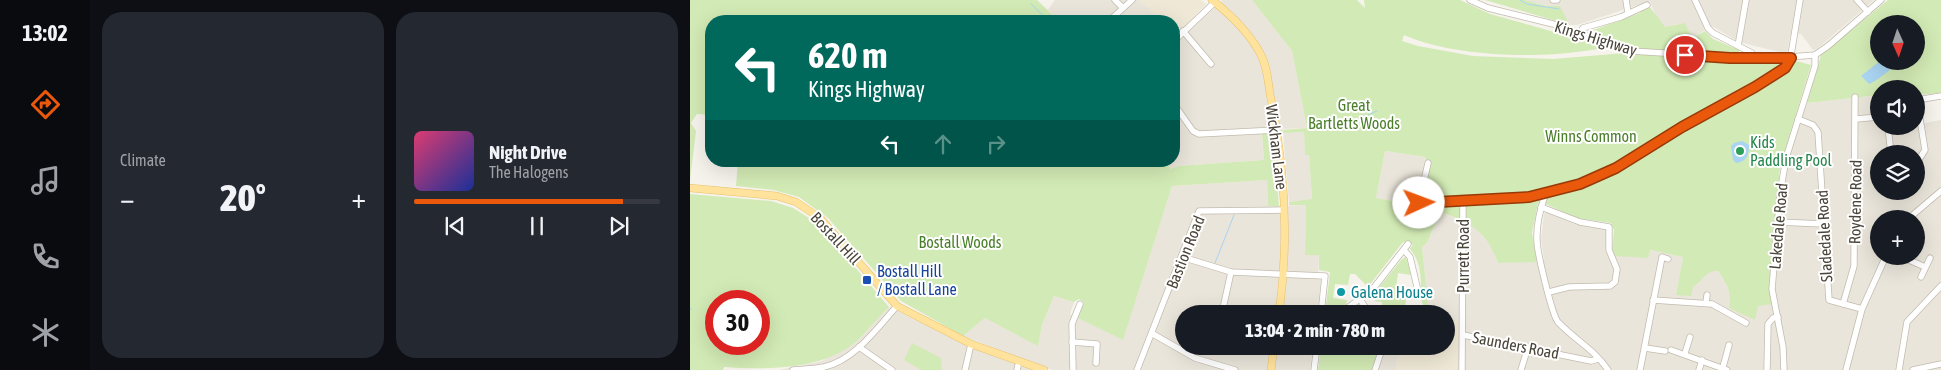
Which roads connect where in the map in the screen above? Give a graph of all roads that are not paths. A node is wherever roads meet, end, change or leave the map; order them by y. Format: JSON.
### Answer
{"nodes":[{"id":1,"x":1115,"y":0,"type":"edge"},
{"id":2,"x":1132,"y":0,"type":"edge"},
{"id":3,"x":1470,"y":0,"type":"edge"},
{"id":4,"x":1553,"y":0,"type":"edge"},
{"id":5,"x":1557,"y":0,"type":"edge"},
{"id":6,"x":1626,"y":0,"type":"edge"},
{"id":7,"x":1695,"y":0,"type":"edge"},
{"id":8,"x":1746,"y":0,"type":"edge"},
{"id":9,"x":1800,"y":0,"type":"edge"},
{"id":10,"x":1857,"y":0,"type":"edge"},
{"id":11,"x":1881,"y":0,"type":"edge"},
{"id":12,"x":1213,"y":1,"type":"edge"},
{"id":13,"x":1647,"y":5,"type":"dead end"},
{"id":14,"x":1123,"y":8,"type":"junction"},
{"id":15,"x":1868,"y":12,"type":"junction"},
{"id":16,"x":1628,"y":13,"type":"junction"},
{"id":17,"x":1116,"y":15,"type":"edge"},
{"id":18,"x":1184,"y":31,"type":"junction"},
{"id":19,"x":1580,"y":33,"type":"junction"},
{"id":20,"x":1180,"y":35,"type":"edge"},
{"id":21,"x":1738,"y":46,"type":"junction"},
{"id":22,"x":1814,"y":55,"type":"junction"},
{"id":23,"x":1791,"y":58,"type":"junction"},
{"id":24,"x":1755,"y":59,"type":"junction"},
{"id":25,"x":1211,"y":64,"type":"dead end"},
{"id":26,"x":1941,"y":96,"type":"edge"},
{"id":27,"x":1855,"y":97,"type":"dead end"},
{"id":28,"x":1180,"y":113,"type":"edge"},
{"id":29,"x":1870,"y":118,"type":"edge"},
{"id":30,"x":1798,"y":119,"type":"junction"},
{"id":31,"x":1856,"y":119,"type":"junction"},
{"id":32,"x":1278,"y":130,"type":"junction"},
{"id":33,"x":1925,"y":151,"type":"edge"},
{"id":34,"x":1428,"y":163,"type":"dead end"},
{"id":35,"x":690,"y":188,"type":"edge"},
{"id":36,"x":1941,"y":191,"type":"edge"},
{"id":37,"x":1545,"y":195,"type":"junction"},
{"id":38,"x":1463,"y":202,"type":"junction"},
{"id":39,"x":1541,"y":206,"type":"junction"},
{"id":40,"x":1284,"y":210,"type":"junction"},
{"id":41,"x":1919,"y":210,"type":"edge"},
{"id":42,"x":1778,"y":222,"type":"junction"},
{"id":43,"x":1823,"y":224,"type":"junction"},
{"id":44,"x":1408,"y":244,"type":"dead end"},
{"id":45,"x":1404,"y":250,"type":"junction"},
{"id":46,"x":1182,"y":257,"type":"junction"},
{"id":47,"x":1930,"y":258,"type":"dead end"},
{"id":48,"x":1668,"y":259,"type":"dead end"},
{"id":49,"x":1882,"y":265,"type":"edge"},
{"id":50,"x":1920,"y":265,"type":"edge"},
{"id":51,"x":1925,"y":267,"type":"junction"},
{"id":52,"x":1231,"y":272,"type":"junction"},
{"id":53,"x":1283,"y":275,"type":"junction"},
{"id":54,"x":1920,"y":277,"type":"dead end"},
{"id":55,"x":1941,"y":286,"type":"edge"},
{"id":56,"x":1549,"y":292,"type":"junction"},
{"id":57,"x":1707,"y":294,"type":"dead end"},
{"id":58,"x":1416,"y":295,"type":"dead end"},
{"id":59,"x":1360,"y":299,"type":"junction"},
{"id":60,"x":1653,"y":300,"type":"junction"},
{"id":61,"x":1706,"y":303,"type":"junction"},
{"id":62,"x":1080,"y":304,"type":"dead end"},
{"id":63,"x":1843,"y":304,"type":"junction"},
{"id":64,"x":1224,"y":305,"type":"edge"},
{"id":65,"x":1280,"y":305,"type":"edge"},
{"id":66,"x":1322,"y":305,"type":"edge"},
{"id":67,"x":1352,"y":305,"type":"edge"},
{"id":68,"x":1364,"y":305,"type":"edge"},
{"id":69,"x":897,"y":306,"type":"junction"},
{"id":70,"x":1862,"y":309,"type":"junction"},
{"id":71,"x":1778,"y":318,"type":"junction"},
{"id":72,"x":1746,"y":323,"type":"dead end"},
{"id":73,"x":1153,"y":334,"type":"junction"},
{"id":74,"x":1463,"y":334,"type":"junction"},
{"id":75,"x":1690,"y":337,"type":"dead end"},
{"id":76,"x":1072,"y":342,"type":"junction"},
{"id":77,"x":971,"y":344,"type":"junction"},
{"id":78,"x":1729,"y":345,"type":"dead end"},
{"id":79,"x":859,"y":347,"type":"junction"},
{"id":80,"x":1528,"y":347,"type":"junction"},
{"id":81,"x":1645,"y":348,"type":"junction"},
{"id":82,"x":1685,"y":353,"type":"junction"},
{"id":83,"x":1273,"y":355,"type":"edge"},
{"id":84,"x":1316,"y":355,"type":"edge"},
{"id":85,"x":1380,"y":355,"type":"edge"},
{"id":86,"x":1598,"y":359,"type":"junction"},
{"id":87,"x":1702,"y":360,"type":"junction"},
{"id":88,"x":1019,"y":361,"type":"junction"},
{"id":89,"x":1096,"y":364,"type":"dead end"},
{"id":90,"x":1941,"y":364,"type":"edge"},
{"id":91,"x":824,"y":368,"type":"edge"},
{"id":92,"x":1930,"y":368,"type":"edge"},
{"id":93,"x":1725,"y":369,"type":"edge"},
{"id":94,"x":793,"y":370,"type":"edge"},
{"id":95,"x":892,"y":370,"type":"edge"},
{"id":96,"x":964,"y":370,"type":"edge"},
{"id":97,"x":1018,"y":370,"type":"edge"},
{"id":98,"x":1044,"y":370,"type":"edge"},
{"id":99,"x":1073,"y":370,"type":"edge"},
{"id":100,"x":1137,"y":370,"type":"edge"},
{"id":101,"x":1235,"y":370,"type":"edge"},
{"id":102,"x":1271,"y":370,"type":"edge"},
{"id":103,"x":1314,"y":370,"type":"edge"},
{"id":104,"x":1375,"y":370,"type":"edge"},
{"id":105,"x":1462,"y":370,"type":"edge"},
{"id":106,"x":1521,"y":370,"type":"edge"},
{"id":107,"x":1608,"y":370,"type":"edge"},
{"id":108,"x":1640,"y":370,"type":"edge"},
{"id":109,"x":1699,"y":370,"type":"edge"},
{"id":110,"x":1767,"y":370,"type":"edge"},
{"id":111,"x":1784,"y":370,"type":"edge"},
{"id":112,"x":1846,"y":370,"type":"edge"},
{"id":113,"x":1899,"y":370,"type":"edge"},
{"id":114,"x":1913,"y":370,"type":"edge"}],
"edges":[{"from":1,"to":14,"type":"street"},
{"from":2,"to":14,"type":"street"},
{"from":3,"to":19,"type":"street","name":"Kings Highway"},
{"from":4,"to":5,"type":"street"},
{"from":6,"to":16,"type":"street"},
{"from":7,"to":21,"type":"street"},
{"from":8,"to":21,"type":"street"},
{"from":9,"to":23,"type":"street"},
{"from":10,"to":15,"type":"street"},
{"from":11,"to":15,"type":"street"},
{"from":12,"to":18,"type":"street"},
{"from":12,"to":32,"type":"main road","name":"Wickham Lane"},
{"from":13,"to":16,"type":"street"},
{"from":14,"to":17,"type":"street"},
{"from":15,"to":22,"type":"street"},
{"from":16,"to":19,"type":"street"},
{"from":18,"to":20,"type":"street"},
{"from":18,"to":25,"type":"street"},
{"from":19,"to":24,"type":"street","name":"Kings Highway"},
{"from":21,"to":24,"type":"street"},
{"from":22,"to":23,"type":"street","name":"Kings Highway"},
{"from":22,"to":30,"type":"street","name":"Lakedale Road"},
{"from":23,"to":24,"type":"street","name":"Kings Highway"},
{"from":23,"to":37,"type":"street"},
{"from":26,"to":33,"type":"street"},
{"from":27,"to":31,"type":"street","name":"Roydene Road"},
{"from":28,"to":32,"type":"street"},
{"from":29,"to":31,"type":"street"},
{"from":30,"to":42,"type":"street","name":"Lakedale Road"},
{"from":30,"to":43,"type":"street","name":"Sladedale Road"},
{"from":31,"to":63,"type":"street","name":"Roydene Road"},
{"from":32,"to":40,"type":"main road","name":"Wickham Lane"},
{"from":34,"to":38,"type":"street"},
{"from":35,"to":69,"type":"main road","name":"Bostall Hill"},
{"from":36,"to":41,"type":"street"},
{"from":37,"to":38,"type":"street"},
{"from":37,"to":39,"type":"street"},
{"from":38,"to":74,"type":"street","name":"Purrett Road"},
{"from":39,"to":56,"type":"street"},
{"from":39,"to":56,"type":"street"},
{"from":40,"to":46,"type":"street","name":"Bastion Road"},
{"from":40,"to":53,"type":"main road","name":"Wickham Lane"},
{"from":42,"to":43,"type":"street"},
{"from":42,"to":71,"type":"street","name":"Lakedale Road"},
{"from":43,"to":63,"type":"street","name":"Sladedale Road"},
{"from":44,"to":45,"type":"street"},
{"from":45,"to":58,"type":"street"},
{"from":45,"to":59,"type":"street"},
{"from":46,"to":52,"type":"street"},
{"from":46,"to":73,"type":"street","name":"Bastion Road"},
{"from":47,"to":51,"type":"street"},
{"from":48,"to":60,"type":"street"},
{"from":49,"to":70,"type":"street"},
{"from":50,"to":51,"type":"street"},
{"from":51,"to":54,"type":"street"},
{"from":52,"to":53,"type":"street"},
{"from":52,"to":64,"type":"street"},
{"from":53,"to":65,"type":"main road","name":"Wickham Lane"},
{"from":53,"to":66,"type":"street"},
{"from":55,"to":113,"type":"street"},
{"from":56,"to":86,"type":"street"},
{"from":57,"to":61,"type":"street"},
{"from":59,"to":67,"type":"street"},
{"from":59,"to":68,"type":"street"},
{"from":60,"to":61,"type":"street"},
{"from":60,"to":81,"type":"street"},
{"from":61,"to":72,"type":"street"},
{"from":62,"to":76,"type":"street"},
{"from":63,"to":70,"type":"street","name":"Sladedale Road"},
{"from":69,"to":77,"type":"main road","name":"Bostall Hill"},
{"from":69,"to":79,"type":"street"},
{"from":70,"to":112,"type":"street"},
{"from":71,"to":110,"type":"street"},
{"from":71,"to":111,"type":"street","name":"Lakedale Road"},
{"from":73,"to":100,"type":"street","name":"Bastion Road"},
{"from":73,"to":101,"type":"street"},
{"from":74,"to":80,"type":"street","name":"Saunders Road"},
{"from":74,"to":105,"type":"street","name":"Purrett Road"},
{"from":75,"to":82,"type":"street"},
{"from":76,"to":89,"type":"street"},
{"from":76,"to":99,"type":"street"},
{"from":77,"to":88,"type":"main road","name":"Bostall Hill"},
{"from":77,"to":96,"type":"street"},
{"from":78,"to":93,"type":"street"},
{"from":79,"to":91,"type":"street"},
{"from":79,"to":95,"type":"street"},
{"from":80,"to":86,"type":"street","name":"Saunders Road"},
{"from":80,"to":106,"type":"street"},
{"from":81,"to":82,"type":"street"},
{"from":81,"to":108,"type":"street"},
{"from":82,"to":87,"type":"street"},
{"from":83,"to":102,"type":"main road"},
{"from":84,"to":103,"type":"street"},
{"from":85,"to":104,"type":"street"},
{"from":86,"to":107,"type":"street"},
{"from":87,"to":93,"type":"street"},
{"from":87,"to":109,"type":"street"},
{"from":88,"to":97,"type":"street"},
{"from":88,"to":98,"type":"main road","name":"Bostall Hill"},
{"from":90,"to":92,"type":"street"},
{"from":91,"to":94,"type":"street"},
{"from":92,"to":114,"type":"street"}]}
